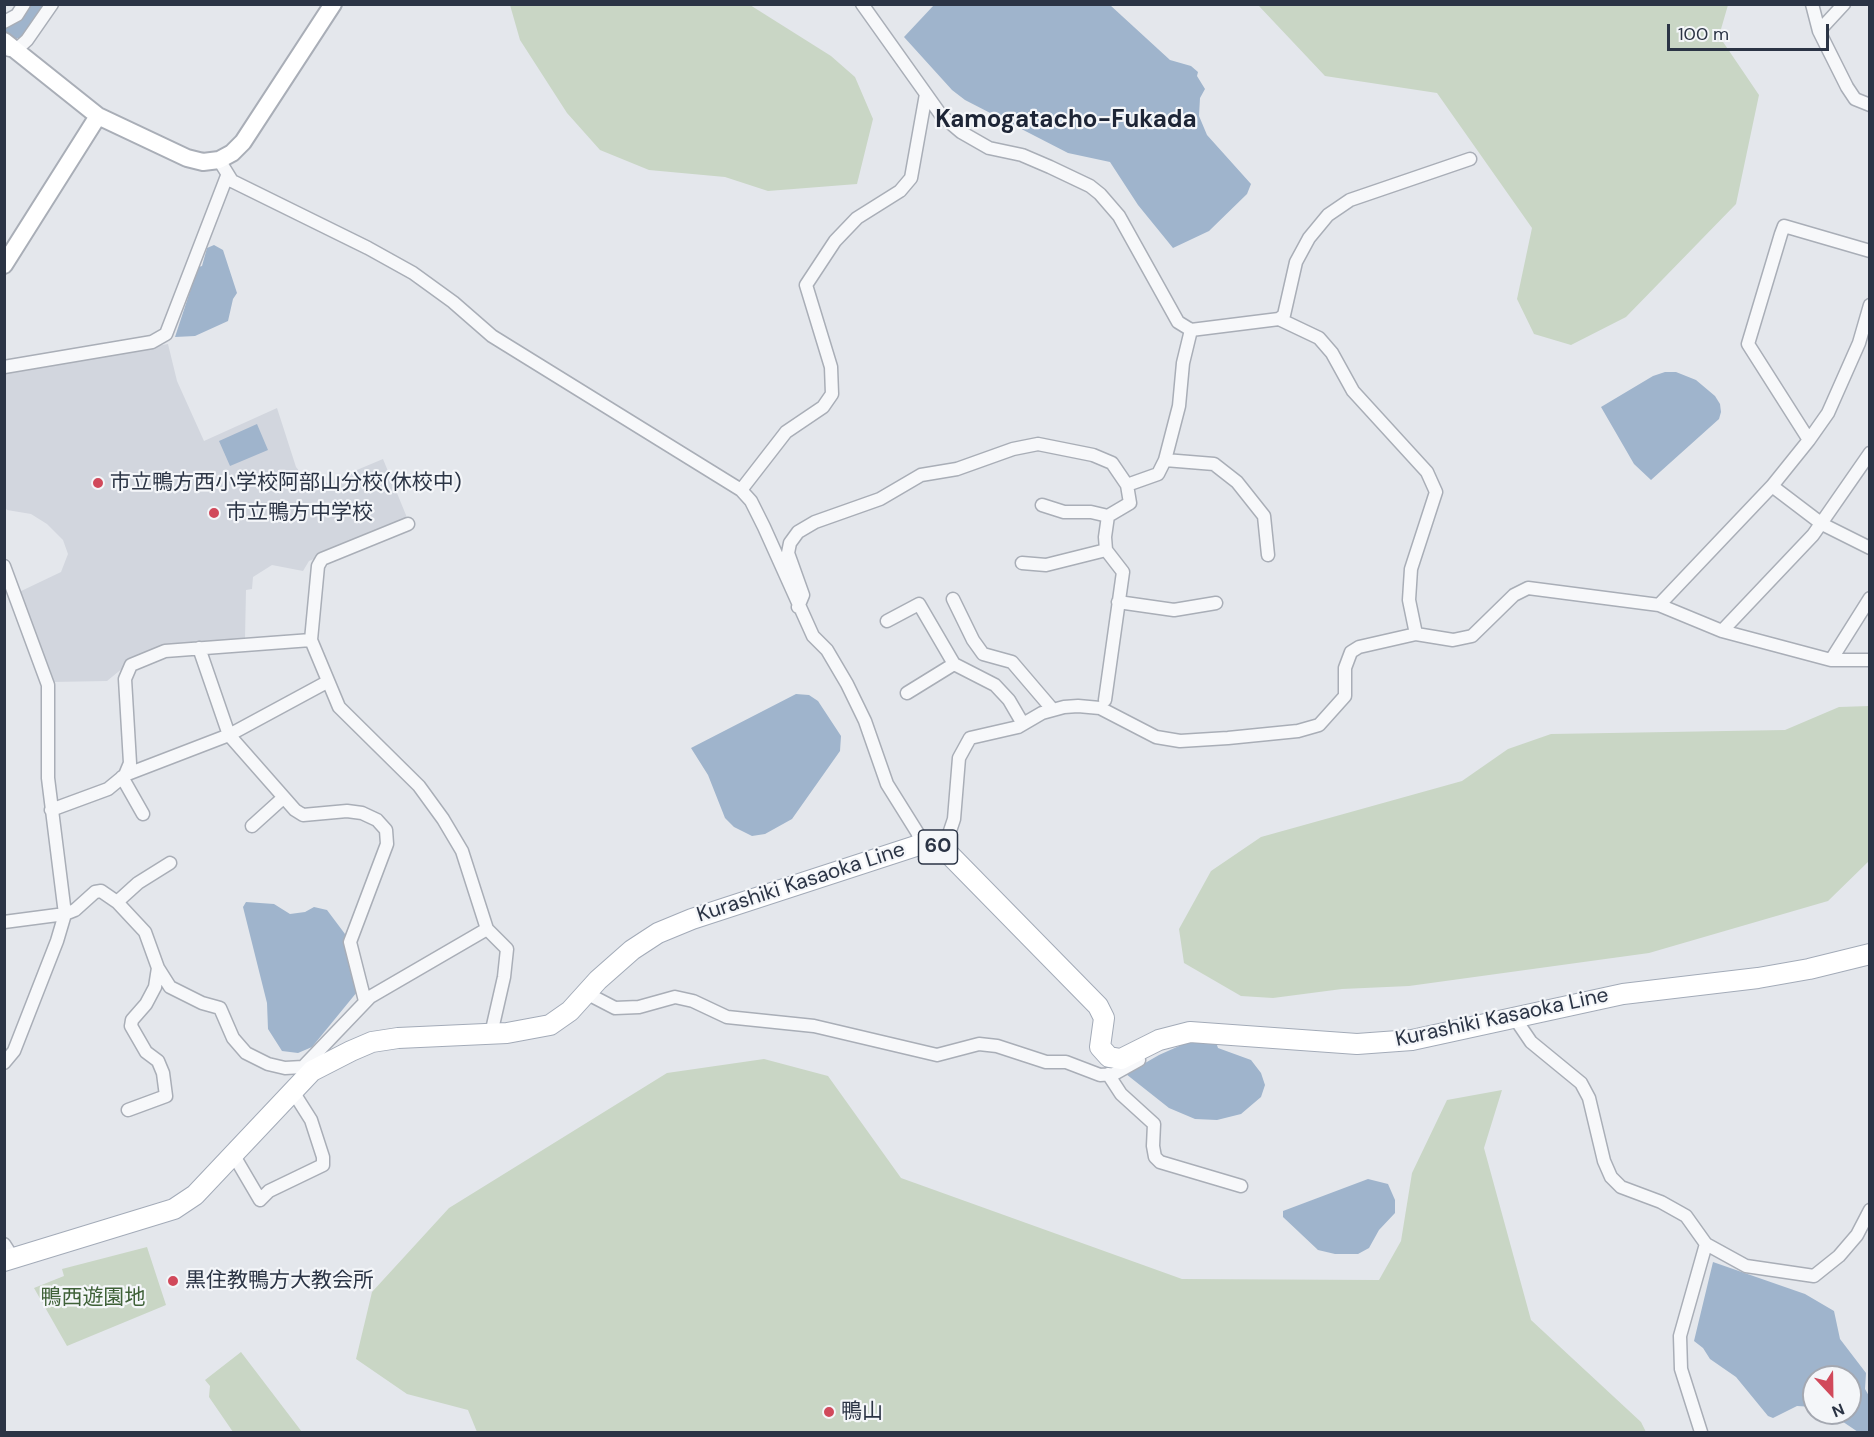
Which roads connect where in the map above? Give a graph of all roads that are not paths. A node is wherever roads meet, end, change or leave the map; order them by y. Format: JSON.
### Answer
{"nodes":[{"id":1,"x":24,"y":4,"type":"edge"},
{"id":2,"x":52,"y":4,"type":"edge"},
{"id":3,"x":333,"y":4,"type":"edge"},
{"id":4,"x":861,"y":4,"type":"edge"},
{"id":5,"x":1812,"y":4,"type":"edge"},
{"id":6,"x":1844,"y":4,"type":"edge"},
{"id":7,"x":4,"y":22,"type":"edge"},
{"id":8,"x":1819,"y":31,"type":"junction"},
{"id":9,"x":8,"y":47,"type":"edge"},
{"id":10,"x":926,"y":94,"type":"junction"},
{"id":11,"x":1869,"y":105,"type":"edge"},
{"id":12,"x":98,"y":116,"type":"junction"},
{"id":13,"x":1470,"y":159,"type":"dead end"},
{"id":14,"x":219,"y":160,"type":"junction"},
{"id":15,"x":227,"y":176,"type":"junction"},
{"id":16,"x":1869,"y":251,"type":"edge"},
{"id":17,"x":4,"y":265,"type":"edge"},
{"id":18,"x":1869,"y":305,"type":"edge"},
{"id":19,"x":1279,"y":319,"type":"junction"},
{"id":20,"x":1191,"y":330,"type":"junction"},
{"id":21,"x":4,"y":367,"type":"edge"},
{"id":22,"x":1809,"y":440,"type":"junction"},
{"id":23,"x":1869,"y":453,"type":"edge"},
{"id":24,"x":1165,"y":460,"type":"junction"},
{"id":25,"x":1127,"y":485,"type":"junction"},
{"id":26,"x":1772,"y":486,"type":"junction"},
{"id":27,"x":741,"y":490,"type":"junction"},
{"id":28,"x":1042,"y":505,"type":"dead end"},
{"id":29,"x":1108,"y":516,"type":"junction"},
{"id":30,"x":408,"y":524,"type":"dead end"},
{"id":31,"x":1822,"y":524,"type":"junction"},
{"id":32,"x":1869,"y":548,"type":"edge"},
{"id":33,"x":1106,"y":550,"type":"junction"},
{"id":34,"x":1268,"y":555,"type":"dead end"},
{"id":35,"x":1022,"y":563,"type":"dead end"},
{"id":36,"x":4,"y":566,"type":"edge"},
{"id":37,"x":1869,"y":598,"type":"edge"},
{"id":38,"x":953,"y":599,"type":"dead end"},
{"id":39,"x":1118,"y":602,"type":"junction"},
{"id":40,"x":1216,"y":603,"type":"dead end"},
{"id":41,"x":1659,"y":605,"type":"junction"},
{"id":42,"x":798,"y":607,"type":"junction"},
{"id":43,"x":887,"y":621,"type":"dead end"},
{"id":44,"x":1722,"y":630,"type":"junction"},
{"id":45,"x":1416,"y":634,"type":"junction"},
{"id":46,"x":311,"y":640,"type":"junction"},
{"id":47,"x":199,"y":648,"type":"junction"},
{"id":48,"x":1831,"y":660,"type":"junction"},
{"id":49,"x":1869,"y":660,"type":"edge"},
{"id":50,"x":954,"y":664,"type":"junction"},
{"id":51,"x":327,"y":682,"type":"junction"},
{"id":52,"x":907,"y":693,"type":"dead end"},
{"id":53,"x":1106,"y":700,"type":"dead end"},
{"id":54,"x":1053,"y":710,"type":"junction"},
{"id":55,"x":1023,"y":724,"type":"junction"},
{"id":56,"x":229,"y":735,"type":"junction"},
{"id":57,"x":124,"y":776,"type":"junction"},
{"id":58,"x":283,"y":798,"type":"junction"},
{"id":59,"x":51,"y":810,"type":"junction"},
{"id":60,"x":143,"y":814,"type":"dead end"},
{"id":61,"x":252,"y":826,"type":"dead end"},
{"id":62,"x":922,"y":844,"type":"junction"},
{"id":63,"x":944,"y":849,"type":"junction"},
{"id":64,"x":170,"y":863,"type":"dead end"},
{"id":65,"x":117,"y":902,"type":"junction"},
{"id":66,"x":65,"y":914,"type":"junction"},
{"id":67,"x":4,"y":922,"type":"edge"},
{"id":68,"x":488,"y":929,"type":"junction"},
{"id":69,"x":1869,"y":954,"type":"edge"},
{"id":70,"x":158,"y":968,"type":"junction"},
{"id":71,"x":588,"y":994,"type":"junction"},
{"id":72,"x":365,"y":1001,"type":"junction"},
{"id":73,"x":1514,"y":1017,"type":"junction"},
{"id":74,"x":1190,"y":1032,"type":"junction"},
{"id":75,"x":491,"y":1034,"type":"junction"},
{"id":76,"x":4,"y":1063,"type":"edge"},
{"id":77,"x":308,"y":1069,"type":"junction"},
{"id":78,"x":1108,"y":1074,"type":"junction"},
{"id":79,"x":292,"y":1090,"type":"junction"},
{"id":80,"x":128,"y":1110,"type":"dead end"},
{"id":81,"x":233,"y":1154,"type":"junction"},
{"id":82,"x":1241,"y":1186,"type":"dead end"},
{"id":83,"x":1869,"y":1210,"type":"edge"},
{"id":84,"x":1706,"y":1244,"type":"junction"},
{"id":85,"x":7,"y":1254,"type":"edge"},
{"id":86,"x":1701,"y":1432,"type":"edge"}],
"edges":[{"from":1,"to":7,"type":"street"},
{"from":2,"to":9,"type":"street"},
{"from":3,"to":14,"type":"street"},
{"from":4,"to":10,"type":"street"},
{"from":5,"to":8,"type":"street"},
{"from":6,"to":8,"type":"street"},
{"from":8,"to":11,"type":"street"},
{"from":9,"to":12,"type":"street"},
{"from":10,"to":20,"type":"street"},
{"from":10,"to":27,"type":"street"},
{"from":12,"to":14,"type":"street"},
{"from":12,"to":17,"type":"street"},
{"from":13,"to":19,"type":"street"},
{"from":14,"to":15,"type":"street"},
{"from":15,"to":21,"type":"street"},
{"from":15,"to":27,"type":"street"},
{"from":16,"to":22,"type":"street"},
{"from":18,"to":22,"type":"street"},
{"from":19,"to":20,"type":"street"},
{"from":19,"to":45,"type":"street"},
{"from":20,"to":24,"type":"street"},
{"from":22,"to":26,"type":"street"},
{"from":23,"to":31,"type":"street"},
{"from":24,"to":25,"type":"street"},
{"from":24,"to":34,"type":"street"},
{"from":25,"to":29,"type":"street"},
{"from":25,"to":42,"type":"street"},
{"from":26,"to":31,"type":"street"},
{"from":26,"to":41,"type":"street"},
{"from":27,"to":42,"type":"street"},
{"from":28,"to":29,"type":"street"},
{"from":29,"to":33,"type":"street"},
{"from":30,"to":46,"type":"street"},
{"from":31,"to":32,"type":"street"},
{"from":31,"to":44,"type":"street"},
{"from":33,"to":35,"type":"street"},
{"from":33,"to":39,"type":"street"},
{"from":36,"to":59,"type":"street"},
{"from":37,"to":48,"type":"street"},
{"from":38,"to":54,"type":"street"},
{"from":39,"to":40,"type":"street"},
{"from":39,"to":53,"type":"street"},
{"from":41,"to":44,"type":"street"},
{"from":41,"to":45,"type":"street"},
{"from":42,"to":62,"type":"street"},
{"from":43,"to":50,"type":"street"},
{"from":44,"to":48,"type":"street"},
{"from":45,"to":54,"type":"street"},
{"from":46,"to":47,"type":"street"},
{"from":46,"to":51,"type":"street"},
{"from":47,"to":56,"type":"street"},
{"from":47,"to":57,"type":"street"},
{"from":48,"to":49,"type":"street"},
{"from":50,"to":52,"type":"street"},
{"from":50,"to":55,"type":"street"},
{"from":51,"to":56,"type":"street"},
{"from":51,"to":68,"type":"street"},
{"from":54,"to":55,"type":"street"},
{"from":55,"to":63,"type":"street"},
{"from":56,"to":57,"type":"street"},
{"from":56,"to":58,"type":"street"},
{"from":57,"to":59,"type":"street"},
{"from":57,"to":60,"type":"street"},
{"from":58,"to":61,"type":"street"},
{"from":58,"to":72,"type":"street"},
{"from":59,"to":66,"type":"street"},
{"from":62,"to":63,"type":"main road","name":"Kurashiki Kasaoka Line","number":"60"},
{"from":62,"to":71,"type":"main road","name":"Kurashiki Kasaoka Line","number":"60"},
{"from":63,"to":74,"type":"main road","name":"Kurashiki Kasaoka Line","number":"60"},
{"from":64,"to":65,"type":"street"},
{"from":65,"to":66,"type":"street"},
{"from":65,"to":70,"type":"street"},
{"from":66,"to":67,"type":"street"},
{"from":66,"to":76,"type":"street"},
{"from":68,"to":72,"type":"street"},
{"from":68,"to":75,"type":"street"},
{"from":69,"to":73,"type":"main road","name":"Kurashiki Kasaoka Line","number":"60"},
{"from":70,"to":77,"type":"street"},
{"from":70,"to":80,"type":"street"},
{"from":71,"to":75,"type":"main road","name":"Kurashiki Kasaoka Line","number":"60"},
{"from":71,"to":78,"type":"street"},
{"from":72,"to":77,"type":"street"},
{"from":73,"to":74,"type":"main road","name":"Kurashiki Kasaoka Line","number":"60"},
{"from":73,"to":84,"type":"street"},
{"from":74,"to":78,"type":"street"},
{"from":75,"to":77,"type":"main road","name":"Kurashiki Kasaoka Line","number":"60"},
{"from":77,"to":79,"type":"main road","name":"Kurashiki Kasaoka Line","number":"60"},
{"from":78,"to":82,"type":"street"},
{"from":79,"to":81,"type":"main road","name":"Kurashiki Kasaoka Line","number":"60"},
{"from":79,"to":81,"type":"street"},
{"from":81,"to":85,"type":"main road","name":"Kurashiki Kasaoka Line","number":"60"},
{"from":83,"to":84,"type":"street"},
{"from":84,"to":86,"type":"street"}]}
